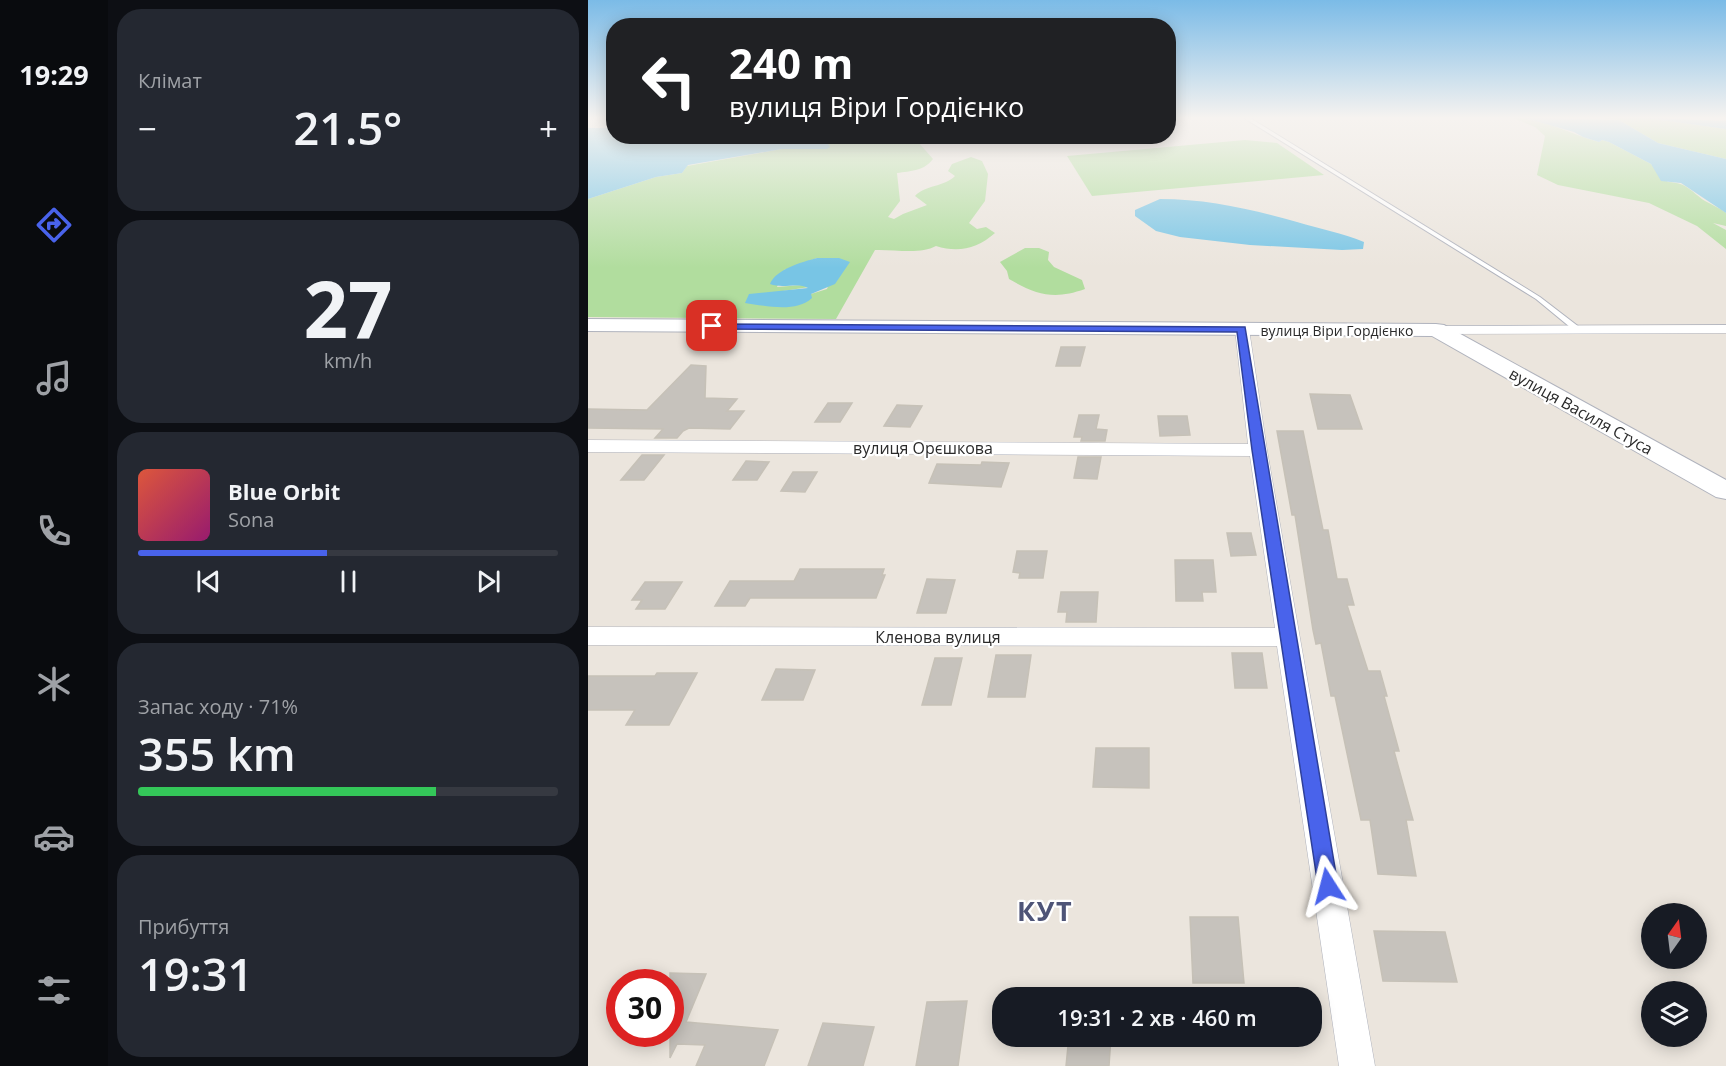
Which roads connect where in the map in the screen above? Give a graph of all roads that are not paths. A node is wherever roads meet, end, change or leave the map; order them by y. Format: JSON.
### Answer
{"nodes":[{"id":1,"x":1327,"y":168,"type":"edge"},
{"id":2,"x":588,"y":325,"type":"edge"},
{"id":3,"x":1242,"y":329,"type":"junction"},
{"id":4,"x":1694,"y":329,"type":"junction"},
{"id":5,"x":1726,"y":329,"type":"edge"},
{"id":6,"x":1436,"y":330,"type":"junction"},
{"id":7,"x":1579,"y":330,"type":"junction"},
{"id":8,"x":1726,"y":343,"type":"edge"},
{"id":9,"x":588,"y":447,"type":"edge"},
{"id":10,"x":1258,"y":450,"type":"junction"},
{"id":11,"x":1726,"y":491,"type":"edge"},
{"id":12,"x":588,"y":636,"type":"edge"},
{"id":13,"x":1289,"y":638,"type":"junction"},
{"id":14,"x":1357,"y":1066,"type":"edge"}],
"edges":[{"from":1,"to":7,"type":"lane"},
{"from":2,"to":3,"type":"street","name":"вулиця Віри Гордієнко"},
{"from":3,"to":6,"type":"street","name":"вулиця Віри Гордієнко"},
{"from":3,"to":10,"type":"street"},
{"from":4,"to":5,"type":"street","name":"вулиця Віри Гордієнко"},
{"from":4,"to":7,"type":"street","name":"вулиця Віри Гордієнко"},
{"from":4,"to":8,"type":"street"},
{"from":6,"to":7,"type":"street","name":"вулиця Віри Гордієнко"},
{"from":6,"to":11,"type":"street","name":"вулиця Василя Стуса"},
{"from":9,"to":10,"type":"street","name":"вулиця Орєшкова"},
{"from":10,"to":13,"type":"street"},
{"from":12,"to":13,"type":"street","name":"Кленова вулиця"},
{"from":13,"to":14,"type":"street"}]}
